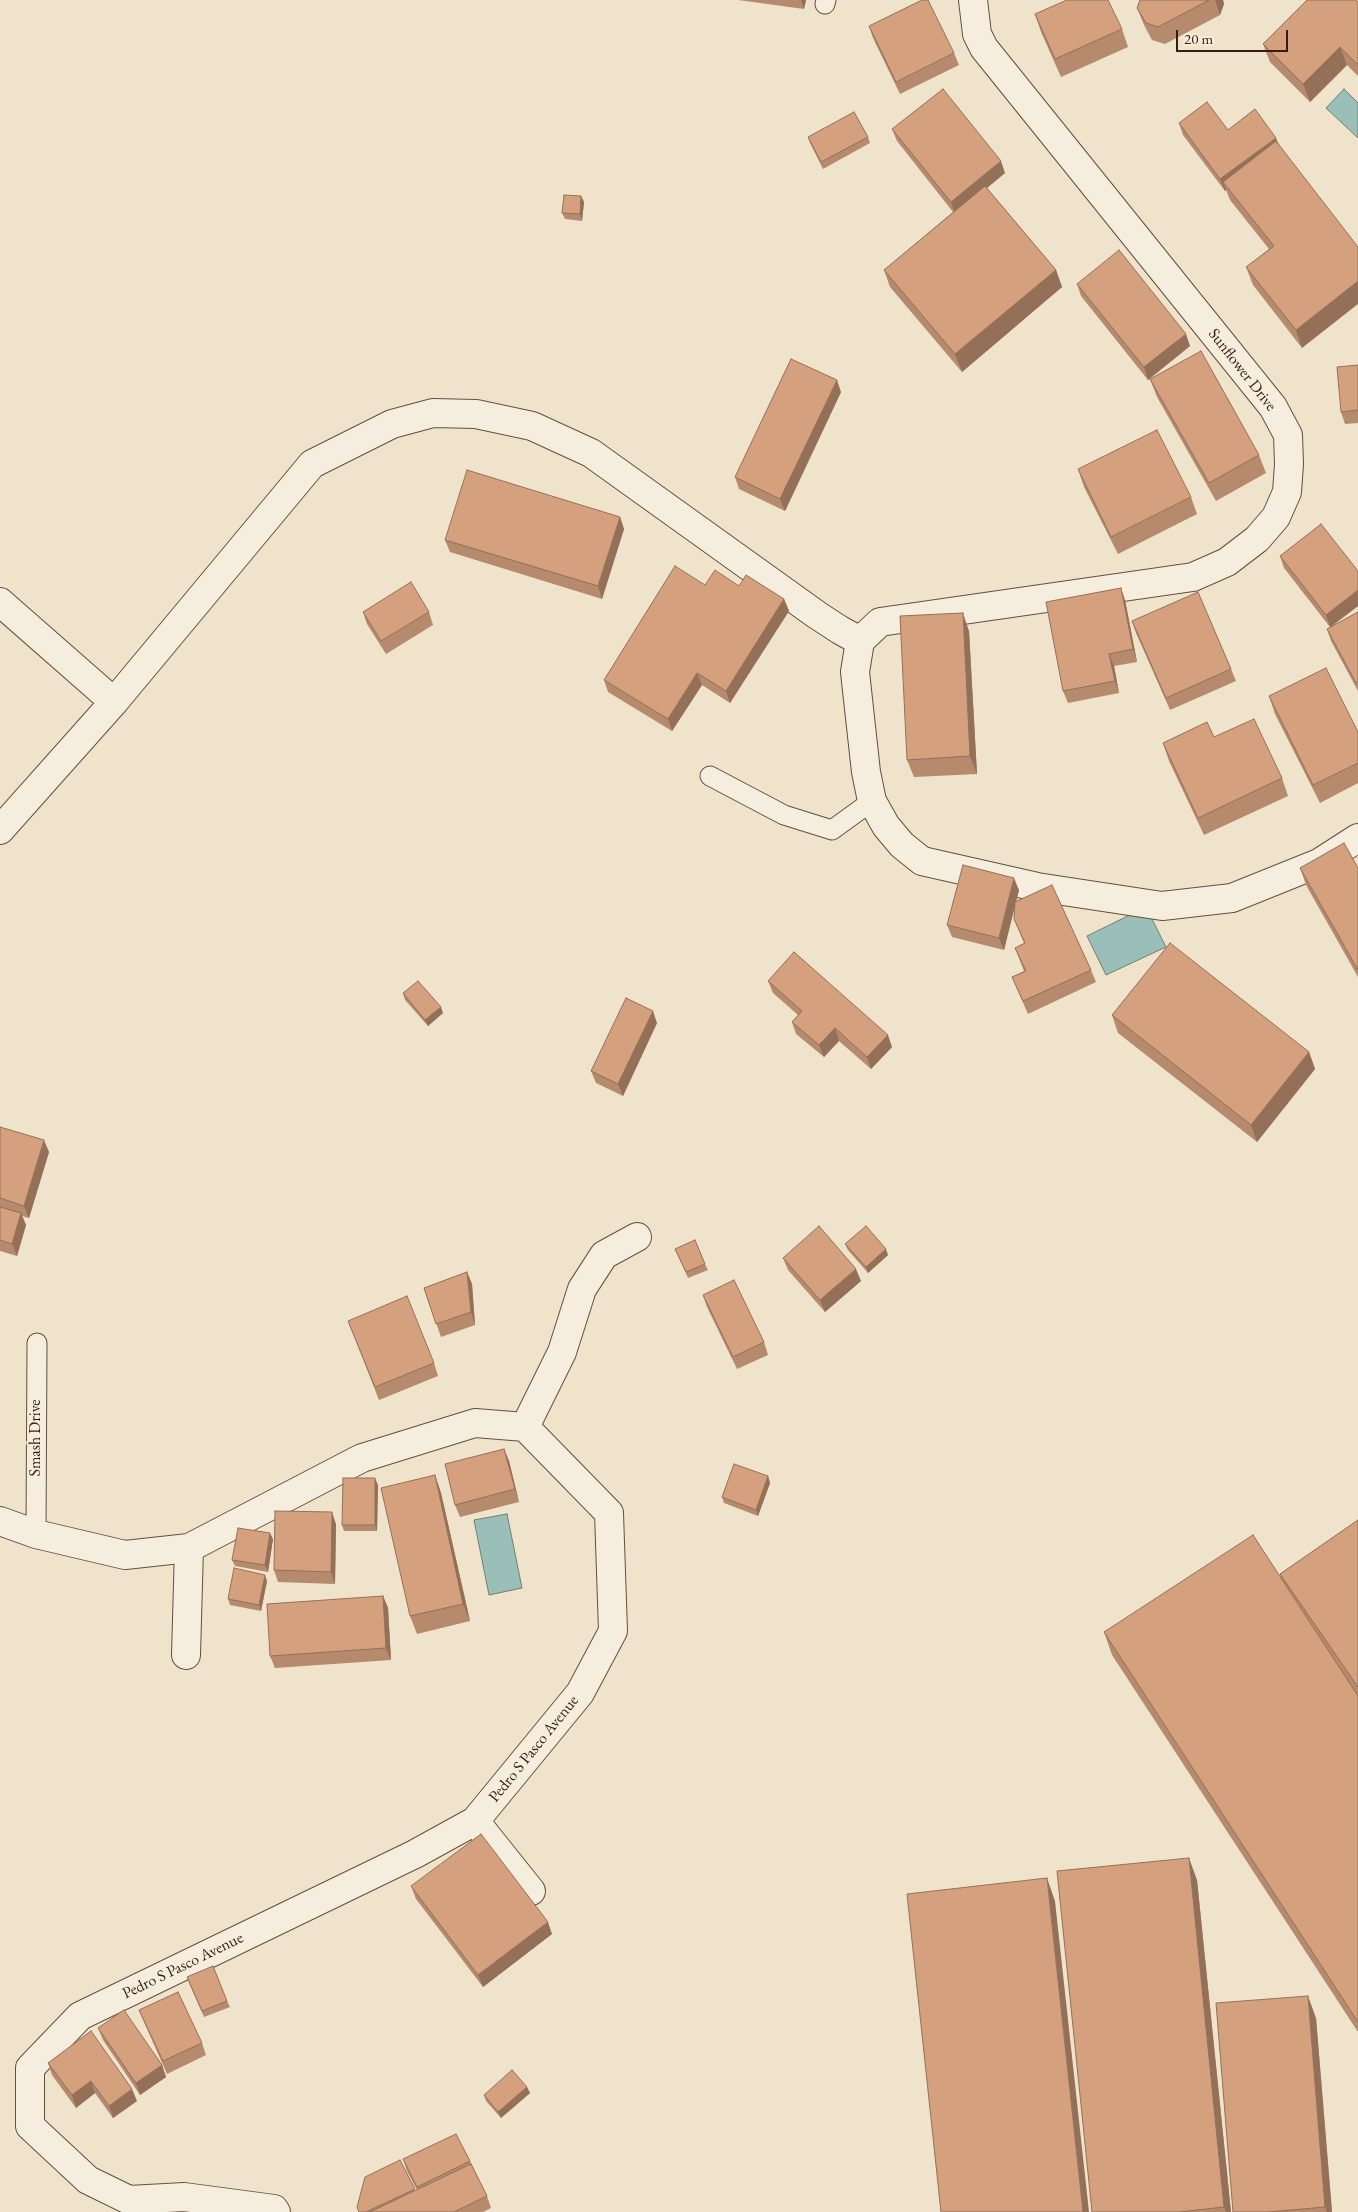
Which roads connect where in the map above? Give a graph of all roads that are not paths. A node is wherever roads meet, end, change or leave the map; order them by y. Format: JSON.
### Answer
{"nodes":[{"id":1,"x":973,"y":0,"type":"edge"},
{"id":2,"x":0,"y":602,"type":"edge"},
{"id":3,"x":860,"y":641,"type":"junction"},
{"id":4,"x":114,"y":702,"type":"junction"},
{"id":5,"x":710,"y":776,"type":"dead end"},
{"id":6,"x":872,"y":801,"type":"junction"},
{"id":7,"x":0,"y":830,"type":"edge"},
{"id":8,"x":1358,"y":838,"type":"edge"},
{"id":9,"x":637,"y":1237,"type":"dead end"},
{"id":10,"x":37,"y":1343,"type":"dead end"},
{"id":11,"x":525,"y":1427,"type":"junction"},
{"id":12,"x":0,"y":1521,"type":"edge"},
{"id":13,"x":36,"y":1534,"type":"junction"},
{"id":14,"x":190,"y":1548,"type":"junction"},
{"id":15,"x":186,"y":1655,"type":"dead end"},
{"id":16,"x":475,"y":1821,"type":"junction"},
{"id":17,"x":531,"y":1891,"type":"dead end"},
{"id":18,"x":276,"y":2212,"type":"edge"}],
"edges":[{"from":1,"to":3,"type":"street","name":"Sunflower Drive"},
{"from":2,"to":4,"type":"street"},
{"from":3,"to":4,"type":"street"},
{"from":3,"to":6,"type":"street"},
{"from":4,"to":7,"type":"street"},
{"from":5,"to":6,"type":"lane"},
{"from":6,"to":8,"type":"street"},
{"from":9,"to":11,"type":"street"},
{"from":10,"to":13,"type":"lane","name":"Smash Drive"},
{"from":11,"to":14,"type":"street"},
{"from":11,"to":16,"type":"street","name":"Pedro S Pasco Avenue"},
{"from":12,"to":13,"type":"street"},
{"from":13,"to":14,"type":"street"},
{"from":14,"to":15,"type":"street"},
{"from":16,"to":17,"type":"street"},
{"from":16,"to":18,"type":"street","name":"Pedro S Pasco Avenue"}]}
